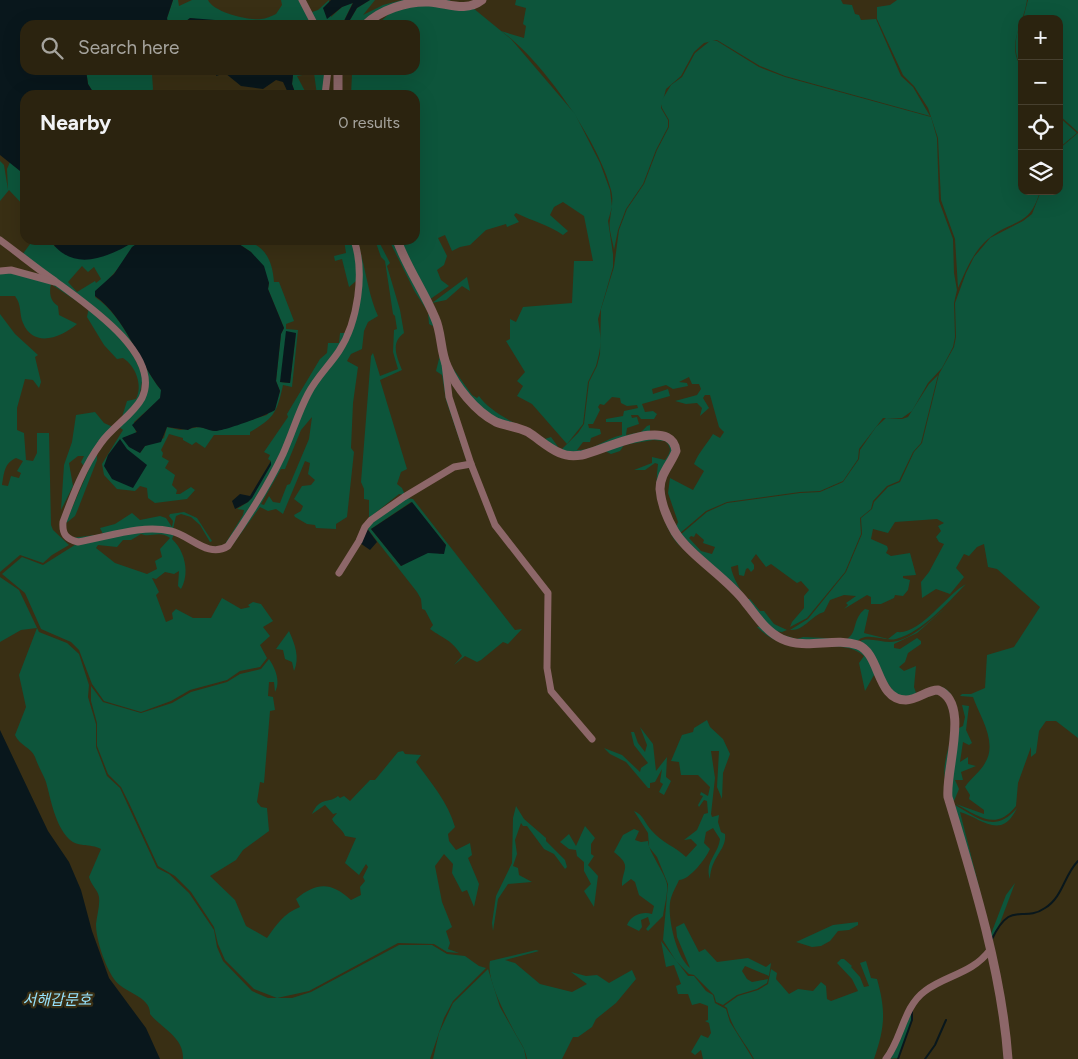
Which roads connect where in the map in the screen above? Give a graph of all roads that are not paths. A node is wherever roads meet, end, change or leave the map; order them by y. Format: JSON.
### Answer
{"nodes":[{"id":1,"x":302,"y":0,"type":"edge"},
{"id":2,"x":482,"y":0,"type":"edge"},
{"id":3,"x":312,"y":20,"type":"edge"},
{"id":4,"x":371,"y":20,"type":"edge"},
{"id":5,"x":327,"y":75,"type":"edge"},
{"id":6,"x":338,"y":75,"type":"edge"},
{"id":7,"x":326,"y":90,"type":"edge"},
{"id":8,"x":338,"y":90,"type":"edge"},
{"id":9,"x":0,"y":240,"type":"edge"},
{"id":10,"x":355,"y":245,"type":"edge"},
{"id":11,"x":399,"y":245,"type":"edge"},
{"id":12,"x":0,"y":271,"type":"edge"},
{"id":13,"x":56,"y":282,"type":"junction"},
{"id":14,"x":445,"y":362,"type":"junction"},
{"id":15,"x":471,"y":464,"type":"junction"},
{"id":16,"x":339,"y":573,"type":"dead end"},
{"id":17,"x":592,"y":739,"type":"dead end"},
{"id":18,"x":990,"y":950,"type":"junction"},
{"id":19,"x":886,"y":1059,"type":"edge"},
{"id":20,"x":1008,"y":1059,"type":"edge"}],
"edges":[{"from":1,"to":3,"type":"street"},
{"from":2,"to":4,"type":"street"},
{"from":5,"to":7,"type":"street"},
{"from":6,"to":8,"type":"street"},
{"from":9,"to":13,"type":"street"},
{"from":10,"to":13,"type":"street"},
{"from":11,"to":14,"type":"street"},
{"from":12,"to":13,"type":"street"},
{"from":14,"to":15,"type":"street"},
{"from":14,"to":18,"type":"street"},
{"from":15,"to":16,"type":"street"},
{"from":15,"to":17,"type":"street"},
{"from":18,"to":19,"type":"street"},
{"from":18,"to":20,"type":"street"}]}
